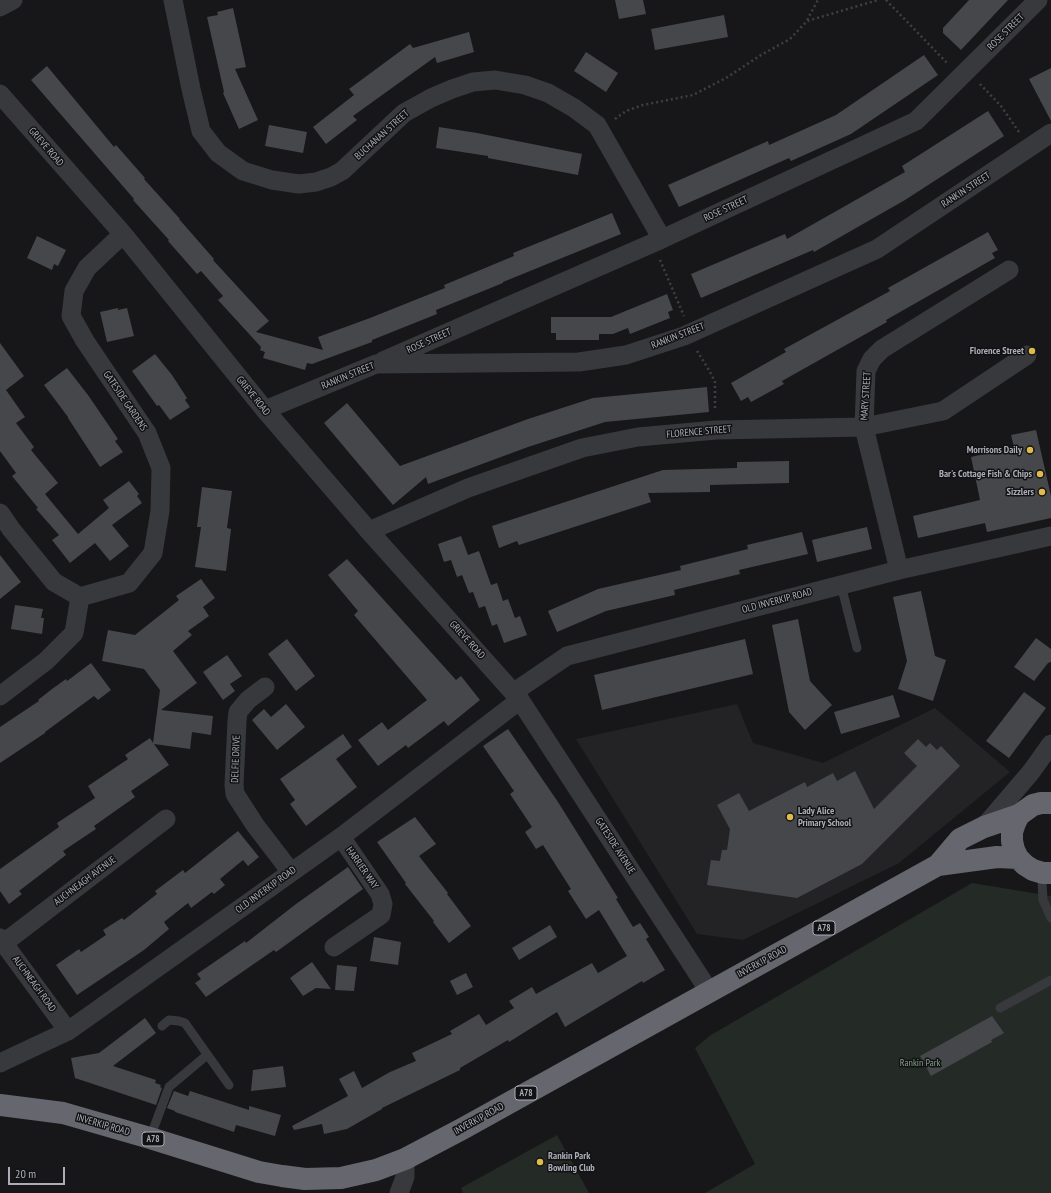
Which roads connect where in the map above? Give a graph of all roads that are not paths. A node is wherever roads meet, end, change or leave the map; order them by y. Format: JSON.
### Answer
{"nodes":[{"id":1,"x":12,"y":0,"type":"edge"},
{"id":2,"x":173,"y":0,"type":"edge"},
{"id":3,"x":1038,"y":0,"type":"edge"},
{"id":4,"x":0,"y":7,"type":"edge"},
{"id":5,"x":0,"y":94,"type":"edge"},
{"id":6,"x":1051,"y":133,"type":"edge"},
{"id":7,"x":122,"y":234,"type":"junction"},
{"id":8,"x":657,"y":241,"type":"junction"},
{"id":9,"x":1009,"y":270,"type":"dead end"},
{"id":10,"x":1027,"y":355,"type":"dead end"},
{"id":11,"x":376,"y":364,"type":"junction"},
{"id":12,"x":265,"y":410,"type":"junction"},
{"id":13,"x":864,"y":427,"type":"junction"},
{"id":14,"x":0,"y":513,"type":"edge"},
{"id":15,"x":369,"y":531,"type":"junction"},
{"id":16,"x":1051,"y":536,"type":"edge"},
{"id":17,"x":899,"y":570,"type":"junction"},
{"id":18,"x":841,"y":585,"type":"junction"},
{"id":19,"x":80,"y":596,"type":"junction"},
{"id":20,"x":857,"y":648,"type":"dead end"},
{"id":21,"x":265,"y":688,"type":"dead end"},
{"id":22,"x":0,"y":696,"type":"edge"},
{"id":23,"x":517,"y":696,"type":"junction"},
{"id":24,"x":1051,"y":744,"type":"edge"},
{"id":25,"x":1048,"y":797,"type":"edge"},
{"id":26,"x":1019,"y":816,"type":"junction"},
{"id":27,"x":166,"y":819,"type":"dead end"},
{"id":28,"x":984,"y":827,"type":"junction"},
{"id":29,"x":341,"y":836,"type":"junction"},
{"id":30,"x":1018,"y":858,"type":"junction"},
{"id":31,"x":938,"y":866,"type":"junction"},
{"id":32,"x":291,"y":872,"type":"junction"},
{"id":33,"x":1047,"y":873,"type":"edge"},
{"id":34,"x":1051,"y":918,"type":"edge"},
{"id":35,"x":2,"y":940,"type":"edge"},
{"id":36,"x":334,"y":947,"type":"dead end"},
{"id":37,"x":1051,"y":980,"type":"edge"},
{"id":38,"x":709,"y":991,"type":"junction"},
{"id":39,"x":1000,"y":1008,"type":"dead end"},
{"id":40,"x":162,"y":1026,"type":"dead end"},
{"id":41,"x":68,"y":1031,"type":"junction"},
{"id":42,"x":207,"y":1055,"type":"junction"},
{"id":43,"x":0,"y":1063,"type":"edge"},
{"id":44,"x":229,"y":1085,"type":"dead end"},
{"id":45,"x":0,"y":1105,"type":"edge"},
{"id":46,"x":150,"y":1138,"type":"junction"},
{"id":47,"x":405,"y":1159,"type":"junction"},
{"id":48,"x":399,"y":1193,"type":"edge"}],
"edges":[{"from":1,"to":4,"type":"street"},
{"from":2,"to":8,"type":"street","name":"BUCHANAN STREET"},
{"from":3,"to":8,"type":"street","name":"ROSE STREET"},
{"from":5,"to":7,"type":"street","name":"GRIEVE ROAD"},
{"from":6,"to":11,"type":"street","name":"RANKIN STREET"},
{"from":7,"to":12,"type":"street","name":"GRIEVE ROAD"},
{"from":7,"to":19,"type":"street","name":"GATESIDE GARDENS"},
{"from":8,"to":11,"type":"street","name":"ROSE STREET"},
{"from":9,"to":13,"type":"street","name":"MARY STREET"},
{"from":10,"to":13,"type":"street","name":"FLORENCE STREET"},
{"from":11,"to":12,"type":"street","name":"RANKIN STREET"},
{"from":12,"to":15,"type":"street","name":"GRIEVE ROAD"},
{"from":13,"to":15,"type":"street","name":"FLORENCE STREET"},
{"from":13,"to":17,"type":"street","name":"MARY STREET"},
{"from":14,"to":19,"type":"street"},
{"from":15,"to":23,"type":"street","name":"GRIEVE ROAD"},
{"from":16,"to":17,"type":"street","name":"OLD INVERKIP ROAD"},
{"from":17,"to":18,"type":"street","name":"OLD INVERKIP ROAD"},
{"from":18,"to":20,"type":"lane"},
{"from":18,"to":23,"type":"street","name":"OLD INVERKIP ROAD"},
{"from":19,"to":22,"type":"street"},
{"from":21,"to":32,"type":"street","name":"DELFIE DRIVE"},
{"from":23,"to":29,"type":"street","name":"OLD INVERKIP ROAD"},
{"from":23,"to":38,"type":"street","name":"GATESIDE AVENUE"},
{"from":24,"to":28,"type":"street"},
{"from":25,"to":26,"type":"highway","name":"INVERKIP ROAD"},
{"from":26,"to":28,"type":"highway","name":"INVERKIP ROAD","number":"A78"},
{"from":26,"to":30,"type":"highway"},
{"from":27,"to":35,"type":"street","name":"AUCHNEAGH AVENUE"},
{"from":28,"to":31,"type":"highway","name":"INVERKIP ROAD","number":"A78"},
{"from":29,"to":32,"type":"street","name":"OLD INVERKIP ROAD"},
{"from":29,"to":36,"type":"street","name":"HARRIER WAY"},
{"from":30,"to":31,"type":"highway","name":"INVERKIP ROAD"},
{"from":30,"to":33,"type":"highway"},
{"from":31,"to":38,"type":"highway","name":"INVERKIP ROAD","number":"A78"},
{"from":32,"to":41,"type":"street","name":"OLD INVERKIP ROAD"},
{"from":33,"to":34,"type":"lane"},
{"from":35,"to":41,"type":"street","name":"AUCHNEAGH ROAD"},
{"from":37,"to":39,"type":"lane"},
{"from":38,"to":47,"type":"highway","name":"INVERKIP ROAD","number":"A78"},
{"from":40,"to":42,"type":"lane"},
{"from":41,"to":43,"type":"street","name":"OLD INVERKIP ROAD"},
{"from":42,"to":44,"type":"lane"},
{"from":42,"to":46,"type":"lane"},
{"from":45,"to":46,"type":"highway","name":"INVERKIP ROAD","number":"A78"},
{"from":46,"to":47,"type":"highway","name":"INVERKIP ROAD","number":"A78"},
{"from":47,"to":48,"type":"street"}]}
